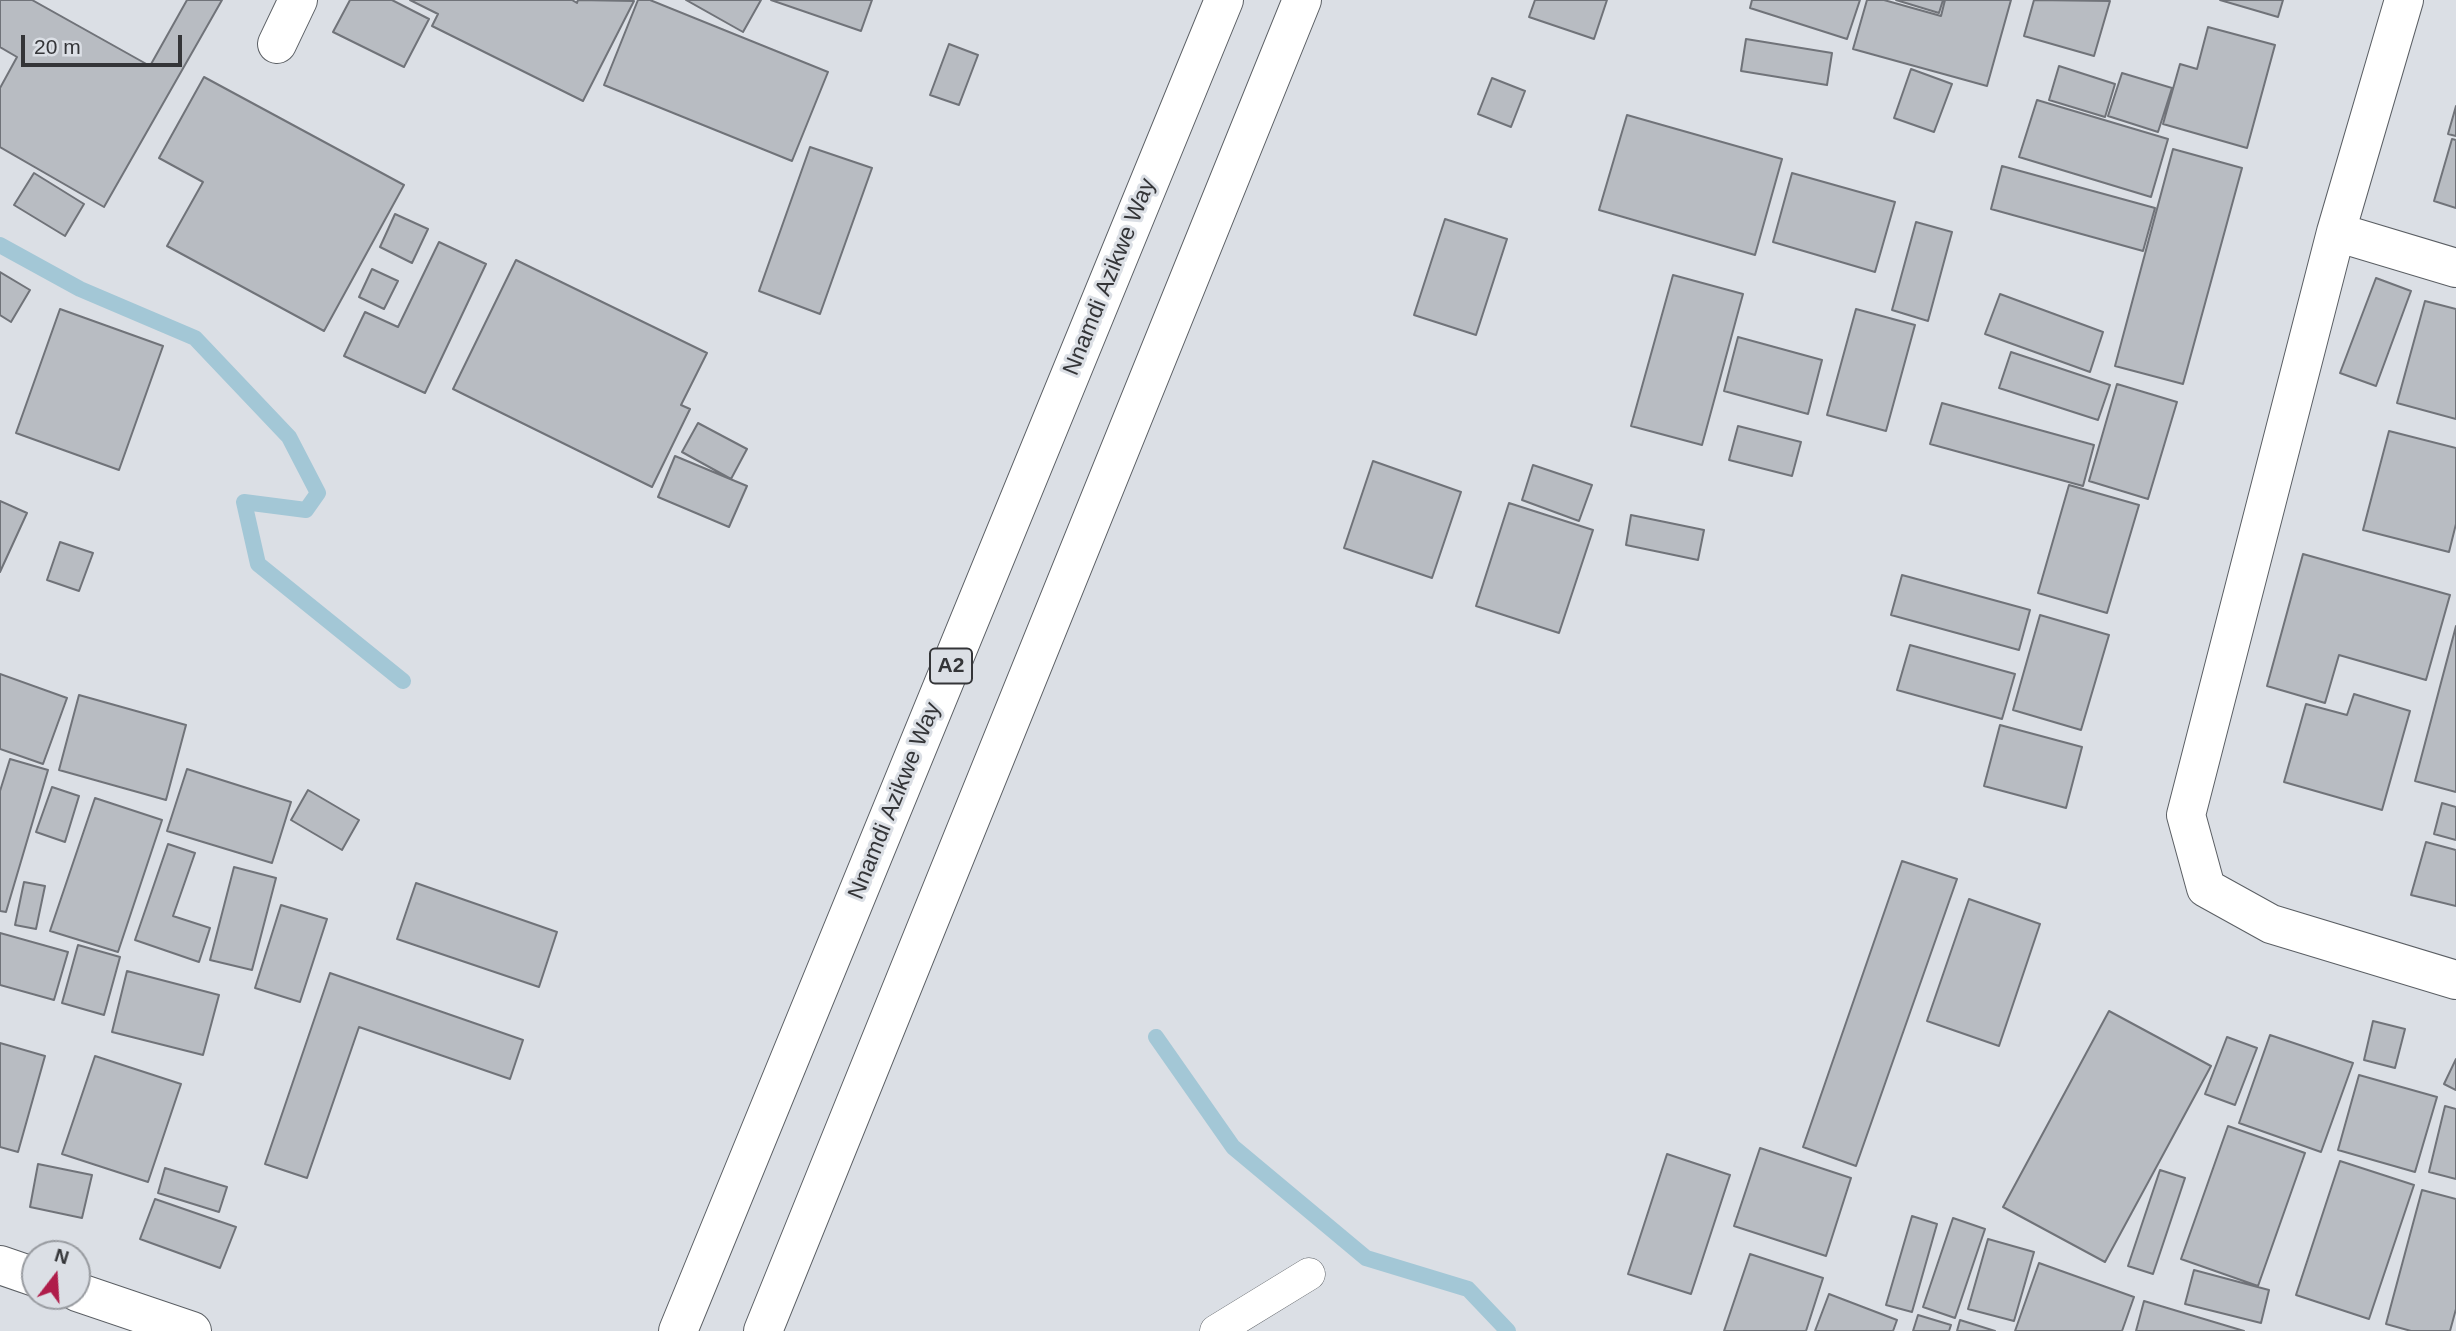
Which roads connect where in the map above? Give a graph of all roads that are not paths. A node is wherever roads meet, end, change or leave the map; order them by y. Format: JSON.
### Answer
{"nodes":[{"id":1,"x":298,"y":0,"type":"edge"},
{"id":2,"x":1224,"y":0,"type":"edge"},
{"id":3,"x":1302,"y":0,"type":"edge"},
{"id":4,"x":2404,"y":0,"type":"edge"},
{"id":5,"x":277,"y":44,"type":"dead end"},
{"id":6,"x":2336,"y":232,"type":"junction"},
{"id":7,"x":2456,"y":268,"type":"edge"},
{"id":8,"x":2456,"y":980,"type":"edge"},
{"id":9,"x":0,"y":1265,"type":"edge"},
{"id":10,"x":21,"y":1272,"type":"edge"},
{"id":11,"x":1309,"y":1274,"type":"dead end"},
{"id":12,"x":91,"y":1297,"type":"edge"},
{"id":13,"x":192,"y":1331,"type":"edge"},
{"id":14,"x":678,"y":1331,"type":"edge"},
{"id":15,"x":763,"y":1331,"type":"edge"},
{"id":16,"x":1216,"y":1331,"type":"edge"}],
"edges":[{"from":1,"to":5,"type":"main road"},
{"from":2,"to":14,"type":"main road","name":"Nnamdi Azikwe Way","number":"A2"},
{"from":3,"to":15,"type":"main road"},
{"from":4,"to":6,"type":"main road"},
{"from":6,"to":7,"type":"main road"},
{"from":6,"to":8,"type":"main road"},
{"from":9,"to":10,"type":"main road"},
{"from":11,"to":16,"type":"lane"},
{"from":12,"to":13,"type":"main road"}]}
